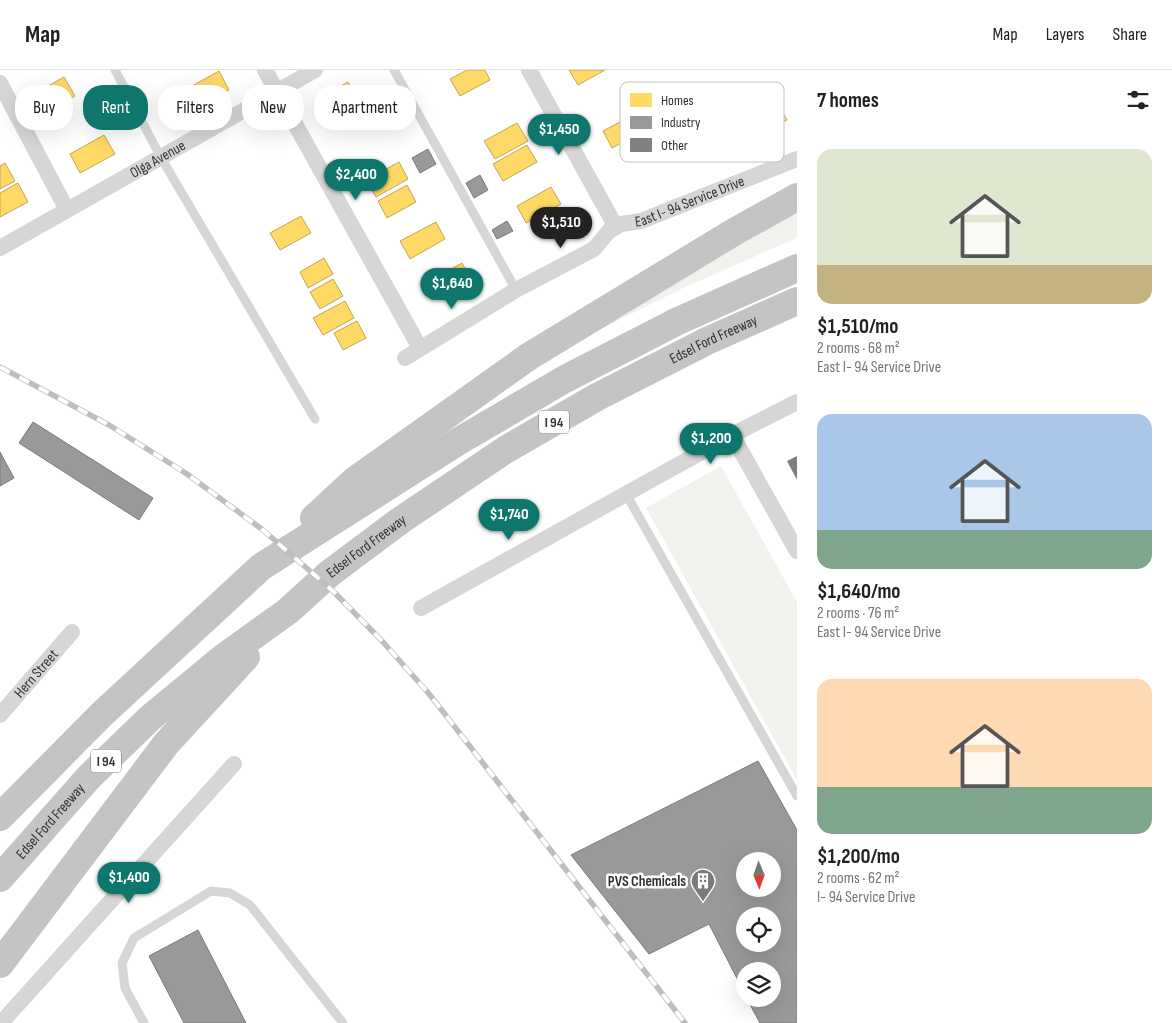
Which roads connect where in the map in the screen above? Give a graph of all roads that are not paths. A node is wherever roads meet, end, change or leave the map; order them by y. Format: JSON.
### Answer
{"nodes":[{"id":1,"x":114,"y":70,"type":"edge"},
{"id":2,"x":265,"y":70,"type":"edge"},
{"id":3,"x":315,"y":70,"type":"edge"},
{"id":4,"x":394,"y":70,"type":"edge"},
{"id":5,"x":529,"y":70,"type":"edge"},
{"id":6,"x":0,"y":83,"type":"edge"},
{"id":7,"x":274,"y":85,"type":"edge"},
{"id":8,"x":288,"y":85,"type":"edge"},
{"id":9,"x":242,"y":110,"type":"edge"},
{"id":10,"x":299,"y":130,"type":"edge"},
{"id":11,"x":160,"y":156,"type":"junction"},
{"id":12,"x":797,"y":159,"type":"edge"},
{"id":13,"x":797,"y":197,"type":"edge"},
{"id":14,"x":66,"y":208,"type":"junction"},
{"id":15,"x":616,"y":227,"type":"junction"},
{"id":16,"x":0,"y":248,"type":"edge"},
{"id":17,"x":797,"y":268,"type":"edge"},
{"id":18,"x":516,"y":290,"type":"junction"},
{"id":19,"x":797,"y":301,"type":"edge"},
{"id":20,"x":420,"y":348,"type":"junction"},
{"id":21,"x":404,"y":358,"type":"dead end"},
{"id":22,"x":797,"y":402,"type":"edge"},
{"id":23,"x":315,"y":419,"type":"dead end"},
{"id":24,"x":732,"y":435,"type":"junction"},
{"id":25,"x":619,"y":498,"type":"junction"},
{"id":26,"x":797,"y":552,"type":"edge"},
{"id":27,"x":261,"y":567,"type":"junction"},
{"id":28,"x":421,"y":608,"type":"dead end"},
{"id":29,"x":288,"y":611,"type":"junction"},
{"id":30,"x":72,"y":632,"type":"dead end"},
{"id":31,"x":0,"y":715,"type":"edge"},
{"id":32,"x":234,"y":764,"type":"dead end"},
{"id":33,"x":797,"y":796,"type":"edge"},
{"id":34,"x":0,"y":817,"type":"edge"},
{"id":35,"x":0,"y":878,"type":"edge"},
{"id":36,"x":0,"y":964,"type":"edge"},
{"id":37,"x":1,"y":1023,"type":"edge"},
{"id":38,"x":144,"y":1023,"type":"edge"},
{"id":39,"x":343,"y":1023,"type":"edge"}],
"edges":[{"from":1,"to":11,"type":"lane"},
{"from":2,"to":7,"type":"street"},
{"from":3,"to":8,"type":"street","name":"Olga Avenue"},
{"from":4,"to":18,"type":"lane"},
{"from":5,"to":15,"type":"street"},
{"from":6,"to":14,"type":"street"},
{"from":9,"to":11,"type":"street","name":"Olga Avenue"},
{"from":10,"to":20,"type":"street"},
{"from":11,"to":14,"type":"street","name":"Olga Avenue"},
{"from":11,"to":23,"type":"lane"},
{"from":12,"to":15,"type":"street","name":"East I- 94 Service Drive"},
{"from":13,"to":27,"type":"highway"},
{"from":14,"to":16,"type":"street","name":"Olga Avenue"},
{"from":15,"to":18,"type":"street","name":"East I- 94 Service Drive"},
{"from":17,"to":27,"type":"highway","name":"Edsel Ford Freeway","number":"I 94"},
{"from":18,"to":20,"type":"street","name":"East I- 94 Service Drive"},
{"from":19,"to":29,"type":"highway","name":"Edsel Ford Freeway","number":"I 94"},
{"from":20,"to":21,"type":"street","name":"East I- 94 Service Drive"},
{"from":22,"to":24,"type":"street"},
{"from":24,"to":25,"type":"street"},
{"from":24,"to":26,"type":"street"},
{"from":25,"to":28,"type":"street"},
{"from":25,"to":33,"type":"lane"},
{"from":27,"to":34,"type":"highway","name":"Edsel Ford Freeway","number":"I 94"},
{"from":29,"to":35,"type":"highway","name":"Edsel Ford Freeway","number":"I 94"},
{"from":29,"to":36,"type":"highway"},
{"from":30,"to":31,"type":"street","name":"Hern Street"},
{"from":32,"to":37,"type":"street"},
{"from":38,"to":39,"type":"lane"}]}
